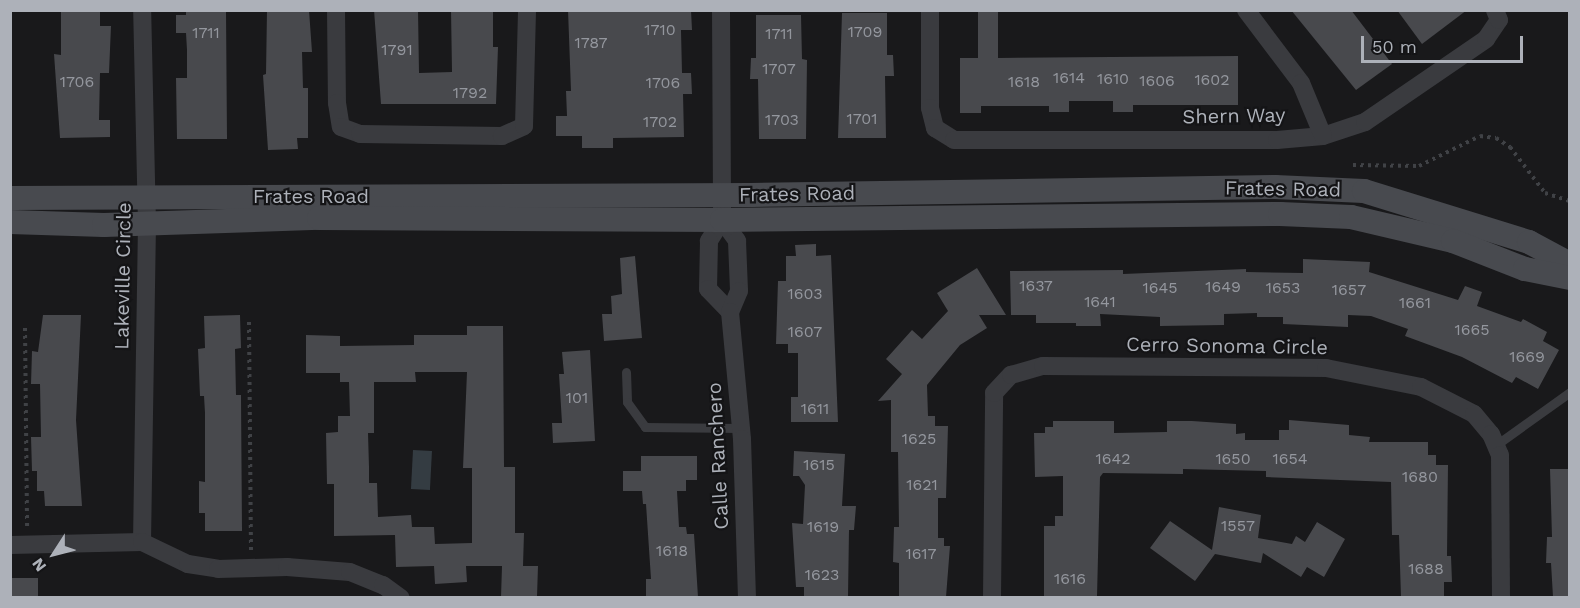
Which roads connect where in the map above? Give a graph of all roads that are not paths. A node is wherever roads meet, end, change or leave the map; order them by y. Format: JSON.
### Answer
{"nodes":[{"id":1,"x":142,"y":10,"type":"edge"},
{"id":2,"x":336,"y":10,"type":"edge"},
{"id":3,"x":527,"y":10,"type":"edge"},
{"id":4,"x":720,"y":10,"type":"edge"},
{"id":5,"x":930,"y":10,"type":"edge"},
{"id":6,"x":1246,"y":10,"type":"edge"},
{"id":7,"x":1497,"y":15,"type":"edge"},
{"id":8,"x":1323,"y":136,"type":"junction"},
{"id":9,"x":721,"y":195,"type":"junction"},
{"id":10,"x":147,"y":197,"type":"junction"},
{"id":11,"x":10,"y":198,"type":"edge"},
{"id":12,"x":722,"y":220,"type":"junction"},
{"id":13,"x":10,"y":222,"type":"edge"},
{"id":14,"x":147,"y":224,"type":"junction"},
{"id":15,"x":1569,"y":264,"type":"edge"},
{"id":16,"x":1569,"y":278,"type":"edge"},
{"id":17,"x":730,"y":312,"type":"junction"},
{"id":18,"x":626,"y":372,"type":"dead end"},
{"id":19,"x":1569,"y":392,"type":"edge"},
{"id":20,"x":741,"y":428,"type":"junction"},
{"id":21,"x":1496,"y":444,"type":"junction"},
{"id":22,"x":142,"y":542,"type":"junction"},
{"id":23,"x":10,"y":545,"type":"edge"},
{"id":24,"x":401,"y":597,"type":"edge"},
{"id":25,"x":747,"y":597,"type":"edge"},
{"id":26,"x":992,"y":597,"type":"edge"},
{"id":27,"x":1501,"y":597,"type":"edge"}],
"edges":[{"from":1,"to":10,"type":"street","name":"Lakeville Circle"},
{"from":2,"to":3,"type":"street"},
{"from":4,"to":9,"type":"street","name":"Calle Ranchero"},
{"from":5,"to":8,"type":"street","name":"Shern Way"},
{"from":6,"to":8,"type":"street"},
{"from":7,"to":8,"type":"street","name":"Shern Way"},
{"from":9,"to":10,"type":"street","name":"Frates Road"},
{"from":9,"to":12,"type":"street","name":"Calle Ranchero"},
{"from":9,"to":15,"type":"street","name":"Frates Road"},
{"from":10,"to":11,"type":"street","name":"Frates Road"},
{"from":10,"to":14,"type":"street","name":"Lakeville Circle"},
{"from":12,"to":14,"type":"street","name":"Frates Road"},
{"from":12,"to":16,"type":"street","name":"Frates Road"},
{"from":12,"to":17,"type":"street","name":"Calle Ranchero"},
{"from":12,"to":17,"type":"street","name":"Calle Ranchero"},
{"from":13,"to":14,"type":"street","name":"Frates Road"},
{"from":14,"to":22,"type":"street","name":"Lakeville Circle"},
{"from":17,"to":20,"type":"street","name":"Calle Ranchero"},
{"from":18,"to":20,"type":"lane"},
{"from":19,"to":21,"type":"lane"},
{"from":20,"to":25,"type":"street","name":"Calle Ranchero"},
{"from":21,"to":26,"type":"street","name":"Cerro Sonoma Circle"},
{"from":21,"to":27,"type":"street","name":"Cerro Sonoma Circle"},
{"from":22,"to":23,"type":"street"},
{"from":22,"to":24,"type":"street"}]}
